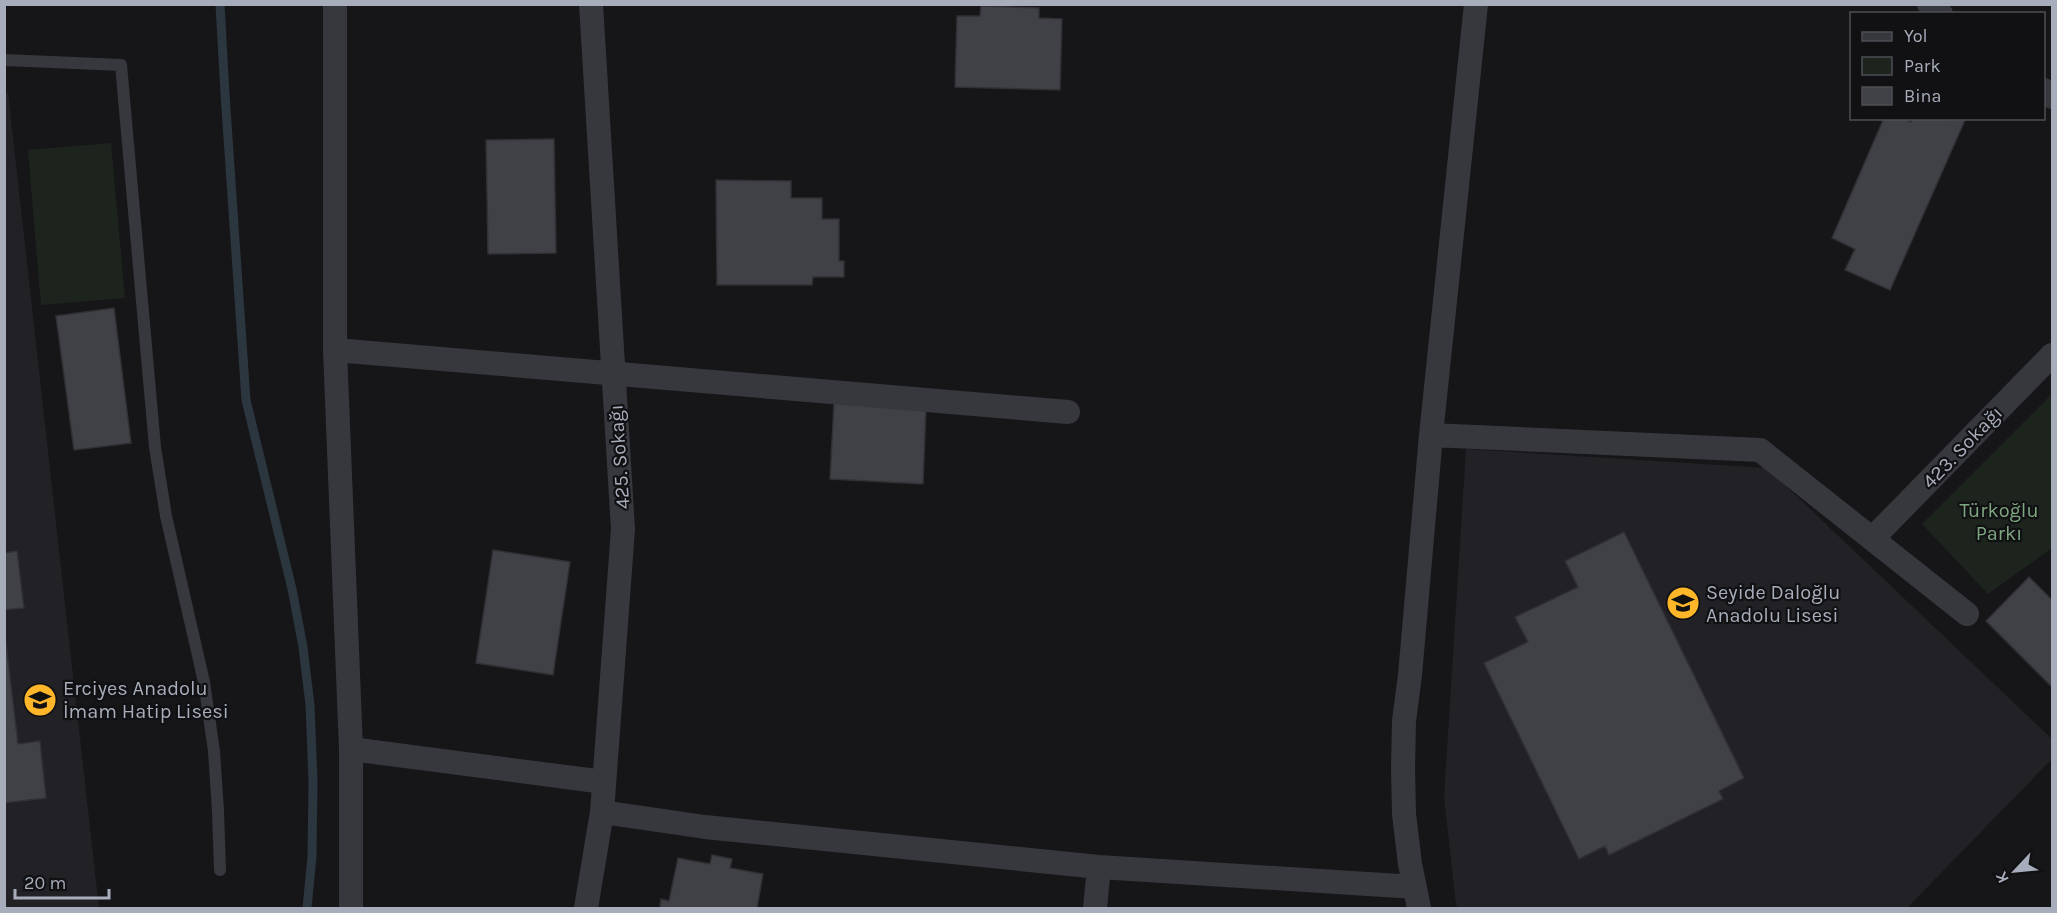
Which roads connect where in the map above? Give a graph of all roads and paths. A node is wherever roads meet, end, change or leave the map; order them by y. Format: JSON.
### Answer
{"nodes":[{"id":1,"x":335,"y":4,"type":"edge"},
{"id":2,"x":591,"y":4,"type":"edge"},
{"id":3,"x":1476,"y":4,"type":"edge"},
{"id":4,"x":4,"y":60,"type":"edge"},
{"id":5,"x":335,"y":350,"type":"junction"},
{"id":6,"x":2052,"y":356,"type":"edge"},
{"id":7,"x":614,"y":373,"type":"junction"},
{"id":8,"x":1068,"y":411,"type":"dead end"},
{"id":9,"x":1431,"y":435,"type":"junction"},
{"id":10,"x":1872,"y":539,"type":"junction"},
{"id":11,"x":1967,"y":614,"type":"dead end"},
{"id":12,"x":351,"y":749,"type":"junction"},
{"id":13,"x":604,"y":782,"type":"junction"},
{"id":14,"x":602,"y":812,"type":"junction"},
{"id":15,"x":1099,"y":867,"type":"junction"},
{"id":16,"x":219,"y":870,"type":"dead end"},
{"id":17,"x":1417,"y":898,"type":"edge"},
{"id":18,"x":351,"y":909,"type":"edge"},
{"id":19,"x":586,"y":909,"type":"edge"},
{"id":20,"x":1095,"y":909,"type":"edge"}],
"edges":[{"from":1,"to":5,"type":"street"},
{"from":2,"to":7,"type":"street","name":"425. Sokağı"},
{"from":3,"to":9,"type":"street"},
{"from":4,"to":16,"type":"lane"},
{"from":5,"to":7,"type":"street"},
{"from":5,"to":12,"type":"street"},
{"from":6,"to":10,"type":"street","name":"423. Sokağı"},
{"from":7,"to":8,"type":"street"},
{"from":7,"to":13,"type":"street","name":"425. Sokağı"},
{"from":9,"to":10,"type":"street"},
{"from":9,"to":17,"type":"street"},
{"from":10,"to":11,"type":"street"},
{"from":12,"to":13,"type":"street"},
{"from":12,"to":18,"type":"street"},
{"from":13,"to":14,"type":"street","name":"425. Sokağı"},
{"from":14,"to":15,"type":"street"},
{"from":14,"to":19,"type":"street","name":"425. Sokağı"},
{"from":15,"to":17,"type":"street"},
{"from":15,"to":20,"type":"street"}]}
